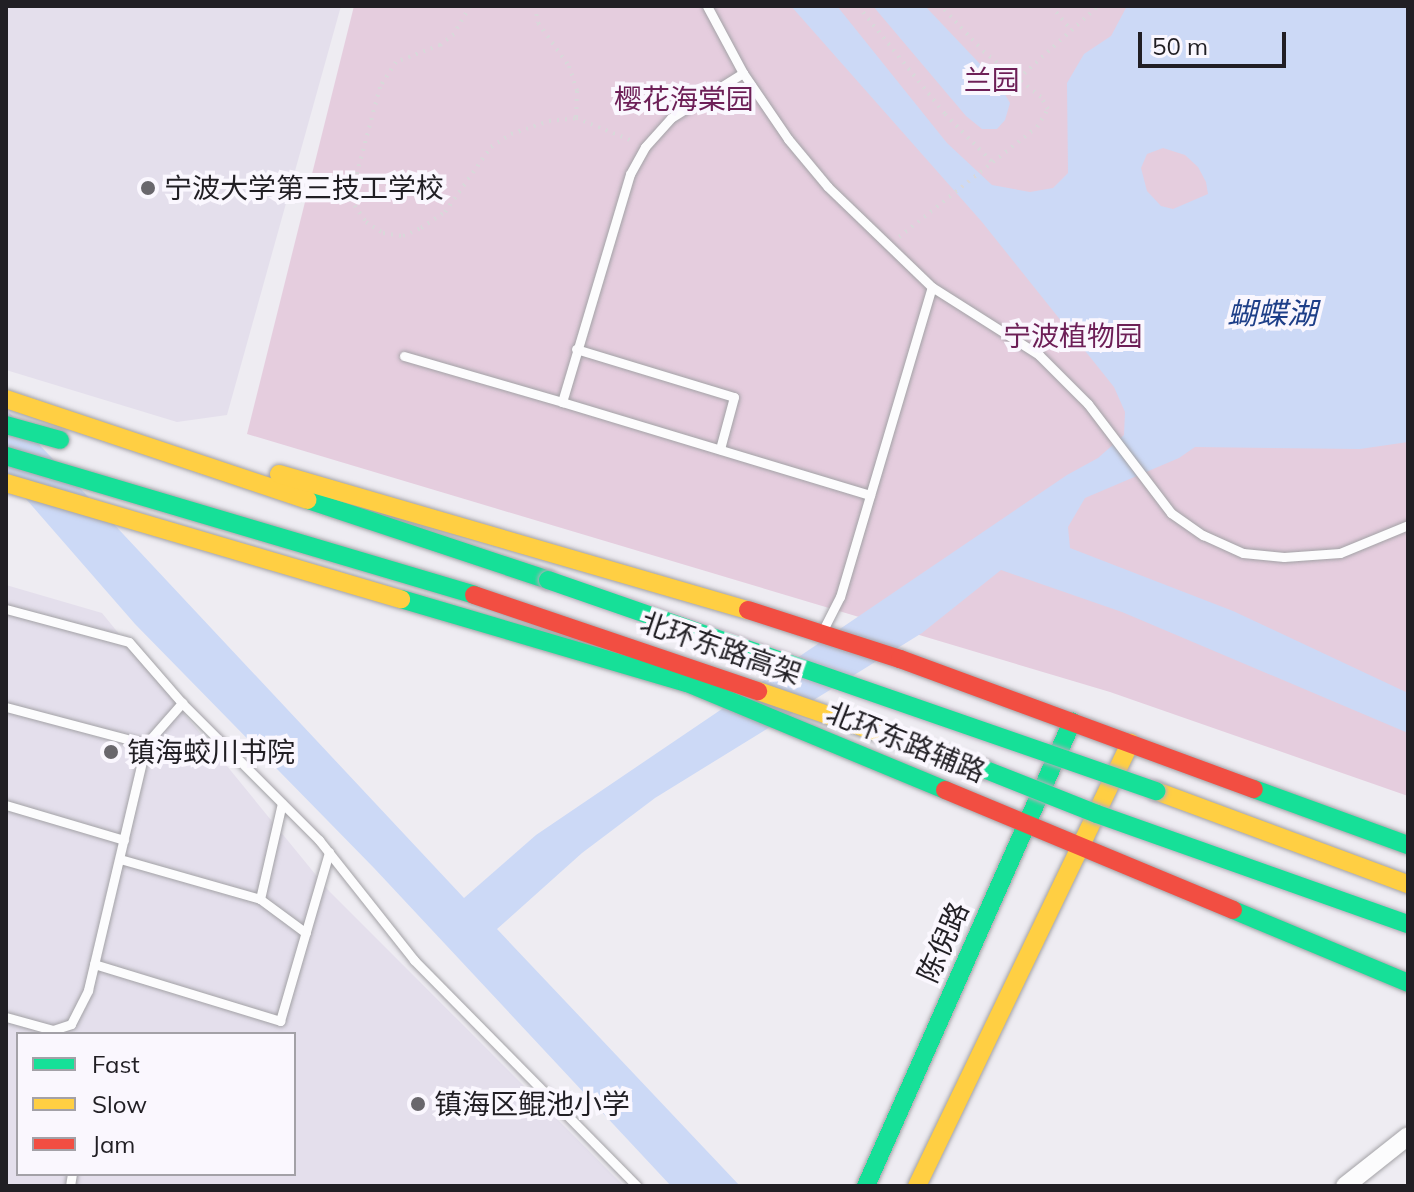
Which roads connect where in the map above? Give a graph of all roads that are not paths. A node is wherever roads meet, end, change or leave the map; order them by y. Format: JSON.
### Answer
{"nodes":[{"id":1,"x":707,"y":6,"type":"edge"},
{"id":2,"x":743,"y":73,"type":"junction"},
{"id":3,"x":932,"y":287,"type":"junction"},
{"id":4,"x":576,"y":349,"type":"junction"},
{"id":5,"x":404,"y":356,"type":"dead end"},
{"id":6,"x":6,"y":397,"type":"edge"},
{"id":7,"x":562,"y":402,"type":"junction"},
{"id":8,"x":6,"y":425,"type":"edge"},
{"id":9,"x":81,"y":446,"type":"dead end"},
{"id":10,"x":720,"y":449,"type":"junction"},
{"id":11,"x":111,"y":455,"type":"dead end"},
{"id":12,"x":6,"y":456,"type":"edge"},
{"id":13,"x":6,"y":477,"type":"edge"},
{"id":14,"x":6,"y":483,"type":"edge"},
{"id":15,"x":870,"y":495,"type":"junction"},
{"id":16,"x":1408,"y":525,"type":"edge"},
{"id":17,"x":548,"y":580,"type":"junction"},
{"id":18,"x":6,"y":609,"type":"edge"},
{"id":19,"x":539,"y":614,"type":"junction"},
{"id":20,"x":821,"y":633,"type":"junction"},
{"id":21,"x":182,"y":703,"type":"junction"},
{"id":22,"x":6,"y":707,"type":"edge"},
{"id":23,"x":1072,"y":722,"type":"junction"},
{"id":24,"x":1130,"y":743,"type":"junction"},
{"id":25,"x":146,"y":744,"type":"junction"},
{"id":26,"x":282,"y":803,"type":"junction"},
{"id":27,"x":6,"y":805,"type":"edge"},
{"id":28,"x":1026,"y":823,"type":"junction"},
{"id":29,"x":124,"y":840,"type":"junction"},
{"id":30,"x":1408,"y":845,"type":"edge"},
{"id":31,"x":1081,"y":847,"type":"junction"},
{"id":32,"x":329,"y":852,"type":"junction"},
{"id":33,"x":120,"y":859,"type":"junction"},
{"id":34,"x":1408,"y":884,"type":"edge"},
{"id":35,"x":260,"y":899,"type":"junction"},
{"id":36,"x":1408,"y":924,"type":"edge"},
{"id":37,"x":306,"y":933,"type":"junction"},
{"id":38,"x":94,"y":964,"type":"junction"},
{"id":39,"x":1408,"y":983,"type":"edge"},
{"id":40,"x":6,"y":1017,"type":"edge"},
{"id":41,"x":53,"y":1032,"type":"edge"},
{"id":42,"x":1408,"y":1136,"type":"edge"},
{"id":43,"x":637,"y":1186,"type":"edge"},
{"id":44,"x":866,"y":1186,"type":"edge"},
{"id":45,"x":917,"y":1186,"type":"edge"},
{"id":46,"x":1345,"y":1186,"type":"edge"}],
"edges":[{"from":1,"to":2,"type":"lane"},
{"from":2,"to":3,"type":"lane"},
{"from":2,"to":4,"type":"lane"},
{"from":3,"to":15,"type":"lane"},
{"from":3,"to":16,"type":"lane"},
{"from":4,"to":7,"type":"lane"},
{"from":4,"to":10,"type":"lane"},
{"from":5,"to":7,"type":"lane"},
{"from":6,"to":17,"type":"main road"},
{"from":6,"to":20,"type":"main road"},
{"from":7,"to":10,"type":"lane"},
{"from":8,"to":9,"type":"main road"},
{"from":10,"to":15,"type":"lane"},
{"from":11,"to":17,"type":"main road","name":"北环东路高架"},
{"from":12,"to":19,"type":"main road","name":"北环东路高架"},
{"from":13,"to":19,"type":"main road"},
{"from":14,"to":28,"type":"main road","name":"北环东路辅路"},
{"from":15,"to":20,"type":"lane"},
{"from":17,"to":34,"type":"main road","name":"北环东路高架","bridge":true},
{"from":18,"to":21,"type":"lane"},
{"from":19,"to":36,"type":"main road","name":"北环东路高架","bridge":true},
{"from":20,"to":23,"type":"main road"},
{"from":21,"to":25,"type":"lane"},
{"from":21,"to":26,"type":"lane"},
{"from":22,"to":25,"type":"lane"},
{"from":23,"to":24,"type":"main road"},
{"from":23,"to":28,"type":"main road","name":"陈倪路"},
{"from":24,"to":30,"type":"main road"},
{"from":24,"to":31,"type":"main road"},
{"from":25,"to":29,"type":"lane"},
{"from":26,"to":32,"type":"lane"},
{"from":26,"to":35,"type":"lane"},
{"from":27,"to":29,"type":"lane"},
{"from":28,"to":31,"type":"main road","name":"北环东路辅路"},
{"from":28,"to":44,"type":"main road","name":"陈倪路"},
{"from":29,"to":33,"type":"lane"},
{"from":31,"to":39,"type":"main road","name":"北环东路辅路"},
{"from":31,"to":45,"type":"main road"},
{"from":32,"to":37,"type":"lane"},
{"from":32,"to":43,"type":"lane"},
{"from":33,"to":35,"type":"lane"},
{"from":33,"to":38,"type":"lane"},
{"from":35,"to":37,"type":"lane"},
{"from":37,"to":38,"type":"lane"},
{"from":38,"to":41,"type":"lane"},
{"from":40,"to":41,"type":"lane"},
{"from":42,"to":46,"type":"street"}]}
